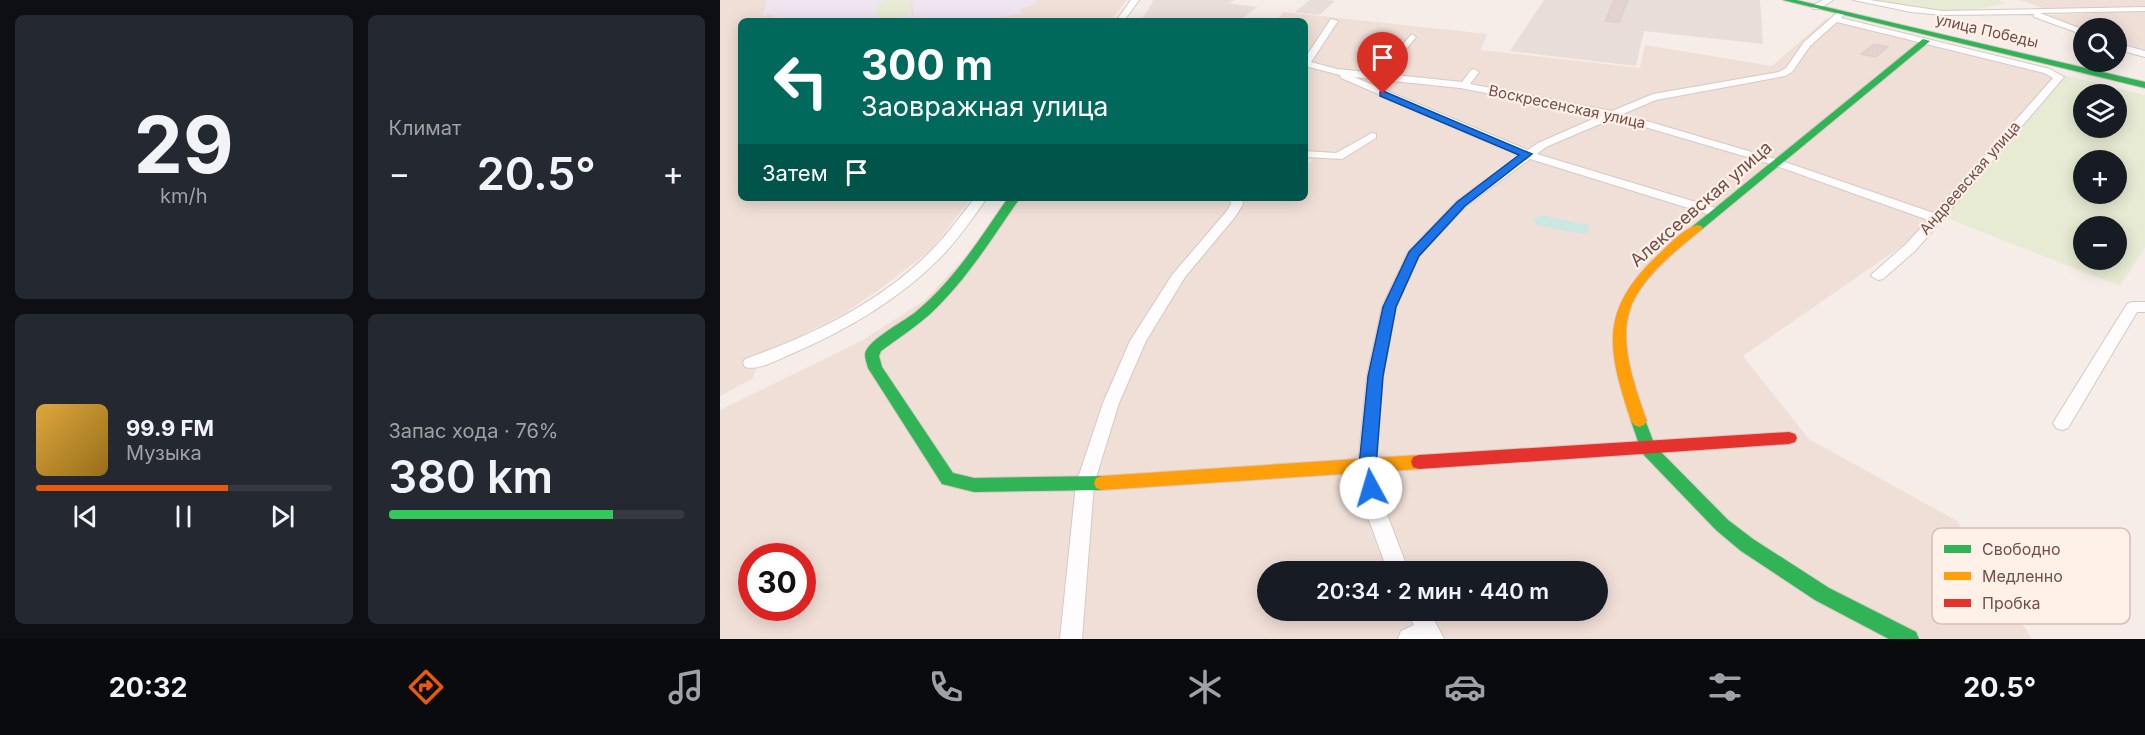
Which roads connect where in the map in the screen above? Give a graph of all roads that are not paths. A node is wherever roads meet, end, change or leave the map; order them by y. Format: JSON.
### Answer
{"nodes":[{"id":1,"x":1136,"y":0,"type":"edge"},
{"id":2,"x":1787,"y":0,"type":"edge"},
{"id":3,"x":1829,"y":0,"type":"edge"},
{"id":4,"x":1857,"y":0,"type":"edge"},
{"id":5,"x":2136,"y":0,"type":"edge"},
{"id":6,"x":2145,"y":4,"type":"edge"},
{"id":7,"x":1816,"y":7,"type":"junction"},
{"id":8,"x":2145,"y":9,"type":"edge"},
{"id":9,"x":2031,"y":12,"type":"junction"},
{"id":10,"x":1838,"y":16,"type":"junction"},
{"id":11,"x":1122,"y":18,"type":"edge"},
{"id":12,"x":1334,"y":21,"type":"dead end"},
{"id":13,"x":2073,"y":29,"type":"edge"},
{"id":14,"x":1412,"y":37,"type":"dead end"},
{"id":15,"x":1926,"y":41,"type":"junction"},
{"id":16,"x":1951,"y":43,"type":"junction"},
{"id":17,"x":2127,"y":49,"type":"edge"},
{"id":18,"x":2145,"y":54,"type":"edge"},
{"id":19,"x":1308,"y":60,"type":"edge"},
{"id":20,"x":1308,"y":64,"type":"edge"},
{"id":21,"x":1336,"y":72,"type":"junction"},
{"id":22,"x":1474,"y":72,"type":"dead end"},
{"id":23,"x":1380,"y":76,"type":"junction"},
{"id":24,"x":2145,"y":85,"type":"edge"},
{"id":25,"x":1468,"y":87,"type":"junction"},
{"id":26,"x":1612,"y":114,"type":"junction"},
{"id":27,"x":1372,"y":136,"type":"dead end"},
{"id":28,"x":1308,"y":154,"type":"edge"},
{"id":29,"x":1527,"y":154,"type":"junction"},
{"id":30,"x":1775,"y":162,"type":"junction"},
{"id":31,"x":979,"y":201,"type":"edge"},
{"id":32,"x":1012,"y":201,"type":"edge"},
{"id":33,"x":1236,"y":201,"type":"edge"},
{"id":34,"x":1715,"y":212,"type":"junction"},
{"id":35,"x":1935,"y":218,"type":"junction"},
{"id":36,"x":1878,"y":276,"type":"dead end"},
{"id":37,"x":2145,"y":307,"type":"edge"},
{"id":38,"x":751,"y":363,"type":"dead end"},
{"id":39,"x":2062,"y":423,"type":"dead end"},
{"id":40,"x":1789,"y":438,"type":"dead end"},
{"id":41,"x":1648,"y":449,"type":"junction"},
{"id":42,"x":1367,"y":466,"type":"junction"},
{"id":43,"x":1085,"y":484,"type":"junction"},
{"id":44,"x":1395,"y":561,"type":"edge"},
{"id":45,"x":1420,"y":621,"type":"edge"},
{"id":46,"x":1423,"y":636,"type":"edge"},
{"id":47,"x":1071,"y":639,"type":"edge"},
{"id":48,"x":1909,"y":639,"type":"edge"}],
"edges":[{"from":1,"to":11,"type":"street"},
{"from":2,"to":7,"type":"street","name":"улица Победы"},
{"from":3,"to":7,"type":"street"},
{"from":4,"to":9,"type":"street"},
{"from":5,"to":6,"type":"street"},
{"from":7,"to":10,"type":"street","name":"улица Победы"},
{"from":8,"to":9,"type":"street"},
{"from":9,"to":13,"type":"street"},
{"from":10,"to":15,"type":"street"},
{"from":10,"to":16,"type":"street","name":"улица Победы"},
{"from":10,"to":26,"type":"street"},
{"from":12,"to":19,"type":"street"},
{"from":14,"to":23,"type":"street"},
{"from":15,"to":16,"type":"street"},
{"from":15,"to":30,"type":"street","name":"Алексеевская улица"},
{"from":16,"to":24,"type":"street","name":"улица Победы"},
{"from":16,"to":35,"type":"street","name":"Андреевская улица"},
{"from":17,"to":18,"type":"street"},
{"from":20,"to":21,"type":"street"},
{"from":21,"to":23,"type":"street","name":"Воскресенская улица"},
{"from":21,"to":29,"type":"street"},
{"from":22,"to":25,"type":"street"},
{"from":23,"to":25,"type":"street","name":"Воскресенская улица"},
{"from":25,"to":26,"type":"street","name":"Воскресенская улица"},
{"from":26,"to":29,"type":"street"},
{"from":26,"to":30,"type":"street","name":"Воскресенская улица"},
{"from":27,"to":28,"type":"street"},
{"from":29,"to":34,"type":"street"},
{"from":29,"to":42,"type":"street"},
{"from":30,"to":34,"type":"street","name":"Алексеевская улица"},
{"from":30,"to":35,"type":"street","name":"Воскресенская улица"},
{"from":31,"to":38,"type":"street"},
{"from":32,"to":43,"type":"street"},
{"from":33,"to":43,"type":"street"},
{"from":34,"to":41,"type":"street","name":"Алексеевская улица"},
{"from":35,"to":36,"type":"street","name":"Андреевская улица"},
{"from":37,"to":39,"type":"street"},
{"from":40,"to":41,"type":"street"},
{"from":41,"to":42,"type":"street"},
{"from":41,"to":48,"type":"street","name":"Алексеевская улица"},
{"from":42,"to":43,"type":"street"},
{"from":42,"to":44,"type":"street"},
{"from":43,"to":47,"type":"street"},
{"from":45,"to":46,"type":"street"}]}
